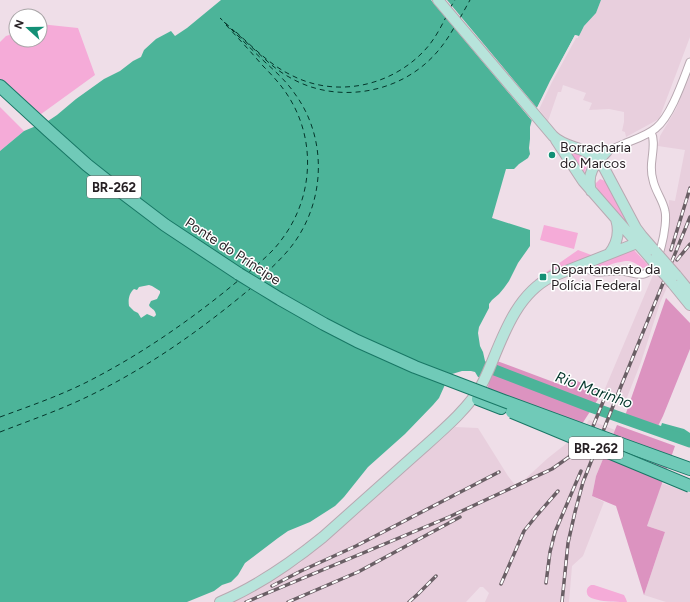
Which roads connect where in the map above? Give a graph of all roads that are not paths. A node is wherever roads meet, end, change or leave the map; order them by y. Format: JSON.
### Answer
{"nodes":[{"id":1,"x":438,"y":0,"type":"edge"},
{"id":2,"x":690,"y":62,"type":"edge"},
{"id":3,"x":0,"y":86,"type":"edge"},
{"id":4,"x":0,"y":96,"type":"edge"},
{"id":5,"x":651,"y":132,"type":"junction"},
{"id":6,"x":553,"y":136,"type":"junction"},
{"id":7,"x":583,"y":150,"type":"junction"},
{"id":8,"x":607,"y":151,"type":"junction"},
{"id":9,"x":598,"y":161,"type":"junction"},
{"id":10,"x":591,"y":191,"type":"junction"},
{"id":11,"x":616,"y":219,"type":"junction"},
{"id":12,"x":637,"y":243,"type":"junction"},
{"id":13,"x":609,"y":254,"type":"junction"},
{"id":14,"x":653,"y":256,"type":"junction"},
{"id":15,"x":582,"y":265,"type":"junction"},
{"id":16,"x":674,"y":280,"type":"junction"},
{"id":17,"x":690,"y":292,"type":"edge"},
{"id":18,"x":690,"y":305,"type":"edge"},
{"id":19,"x":480,"y":392,"type":"junction"},
{"id":20,"x":501,"y":408,"type":"junction"},
{"id":21,"x":621,"y":444,"type":"junction"},
{"id":22,"x":690,"y":466,"type":"edge"},
{"id":23,"x":690,"y":469,"type":"edge"},
{"id":24,"x":690,"y":478,"type":"edge"},
{"id":25,"x":690,"y":486,"type":"edge"},
{"id":26,"x":220,"y":602,"type":"edge"}],
"edges":[{"from":1,"to":6,"type":"main road"},
{"from":2,"to":5,"type":"street"},
{"from":3,"to":19,"type":"main road","name":"Ponte do Príncipe","number":"BR-262","bridge":true},
{"from":4,"to":19,"type":"main road","name":"Ponte do Príncipe","number":"BR-262"},
{"from":5,"to":8,"type":"street"},
{"from":5,"to":15,"type":"street"},
{"from":6,"to":7,"type":"main road"},
{"from":6,"to":10,"type":"main road"},
{"from":7,"to":8,"type":"street"},
{"from":7,"to":9,"type":"main road"},
{"from":8,"to":9,"type":"main road"},
{"from":9,"to":10,"type":"main road"},
{"from":9,"to":14,"type":"main road"},
{"from":10,"to":11,"type":"main road"},
{"from":11,"to":12,"type":"main road"},
{"from":11,"to":13,"type":"main road"},
{"from":12,"to":13,"type":"main road"},
{"from":12,"to":14,"type":"main road"},
{"from":13,"to":15,"type":"main road"},
{"from":14,"to":16,"type":"main road","bridge":true},
{"from":15,"to":19,"type":"main road"},
{"from":16,"to":17,"type":"main road"},
{"from":16,"to":18,"type":"main road"},
{"from":19,"to":20,"type":"main road","number":"BR-262"},
{"from":19,"to":21,"type":"main road","bridge":true},
{"from":19,"to":26,"type":"main road"},
{"from":20,"to":24,"type":"main road","bridge":true},
{"from":20,"to":25,"type":"main road","number":"BR-262","bridge":true},
{"from":21,"to":22,"type":"main road","number":"BR-262"},
{"from":21,"to":23,"type":"main road"}]}
